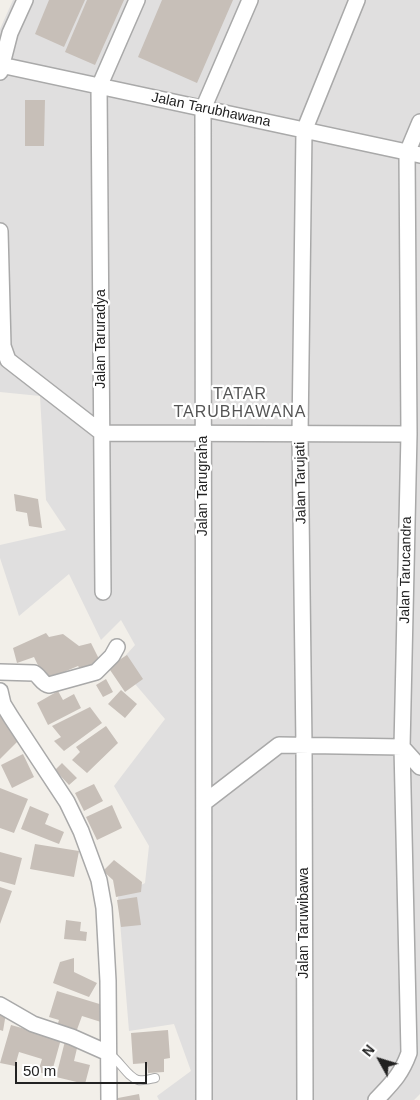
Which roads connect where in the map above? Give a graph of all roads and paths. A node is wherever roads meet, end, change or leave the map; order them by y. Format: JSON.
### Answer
{"nodes":[{"id":1,"x":25,"y":0,"type":"edge"},
{"id":2,"x":137,"y":0,"type":"edge"},
{"id":3,"x":250,"y":0,"type":"edge"},
{"id":4,"x":357,"y":0,"type":"edge"},
{"id":5,"x":1,"y":69,"type":"edge"},
{"id":6,"x":99,"y":87,"type":"junction"},
{"id":7,"x":203,"y":109,"type":"junction"},
{"id":8,"x":420,"y":122,"type":"edge"},
{"id":9,"x":304,"y":130,"type":"junction"},
{"id":10,"x":413,"y":154,"type":"edge"},
{"id":11,"x":0,"y":231,"type":"edge"},
{"id":12,"x":102,"y":433,"type":"junction"},
{"id":13,"x":203,"y":433,"type":"junction"},
{"id":14,"x":300,"y":434,"type":"junction"},
{"id":15,"x":409,"y":434,"type":"junction"},
{"id":16,"x":103,"y":592,"type":"dead end"},
{"id":17,"x":117,"y":647,"type":"dead end"},
{"id":18,"x":0,"y":672,"type":"edge"},
{"id":19,"x":0,"y":691,"type":"edge"},
{"id":20,"x":304,"y":746,"type":"junction"},
{"id":21,"x":402,"y":748,"type":"junction"},
{"id":22,"x":420,"y":767,"type":"edge"},
{"id":23,"x":205,"y":802,"type":"junction"},
{"id":24,"x":0,"y":1006,"type":"edge"},
{"id":25,"x":108,"y":1053,"type":"junction"},
{"id":26,"x":155,"y":1078,"type":"dead end"},
{"id":27,"x":109,"y":1100,"type":"edge"},
{"id":28,"x":204,"y":1100,"type":"edge"},
{"id":29,"x":305,"y":1100,"type":"edge"},
{"id":30,"x":376,"y":1100,"type":"edge"}],
"edges":[{"from":1,"to":5,"type":"street"},
{"from":2,"to":6,"type":"street"},
{"from":3,"to":7,"type":"street"},
{"from":4,"to":9,"type":"street"},
{"from":5,"to":6,"type":"street","name":"Jalan Tarubhawana"},
{"from":6,"to":7,"type":"street","name":"Jalan Tarubhawana"},
{"from":6,"to":12,"type":"street","name":"Jalan Taruradya"},
{"from":7,"to":9,"type":"street","name":"Jalan Tarubhawana"},
{"from":7,"to":13,"type":"street","name":"Jalan Tarugraha"},
{"from":8,"to":10,"type":"street"},
{"from":9,"to":10,"type":"street","name":"Jalan Tarubhawana"},
{"from":9,"to":14,"type":"street","name":"Jalan Tarujati"},
{"from":10,"to":15,"type":"street","name":"Jalan Tarucandra"},
{"from":11,"to":12,"type":"street"},
{"from":12,"to":13,"type":"street"},
{"from":12,"to":16,"type":"street","name":"Jalan Taruradya"},
{"from":13,"to":14,"type":"street"},
{"from":13,"to":23,"type":"street","name":"Jalan Tarugraha"},
{"from":14,"to":15,"type":"street"},
{"from":14,"to":20,"type":"street","name":"Jalan Tarujati"},
{"from":15,"to":21,"type":"street","name":"Jalan Tarucandra"},
{"from":17,"to":18,"type":"street"},
{"from":19,"to":25,"type":"street"},
{"from":20,"to":21,"type":"street"},
{"from":20,"to":23,"type":"street"},
{"from":20,"to":29,"type":"street","name":"Jalan Taruwibawa"},
{"from":21,"to":22,"type":"street"},
{"from":21,"to":30,"type":"street","name":"Jalan Tarucandra"},
{"from":23,"to":28,"type":"street","name":"Jalan Tarugraha"},
{"from":24,"to":25,"type":"street"},
{"from":25,"to":26,"type":"lane"},
{"from":25,"to":27,"type":"street"}]}
